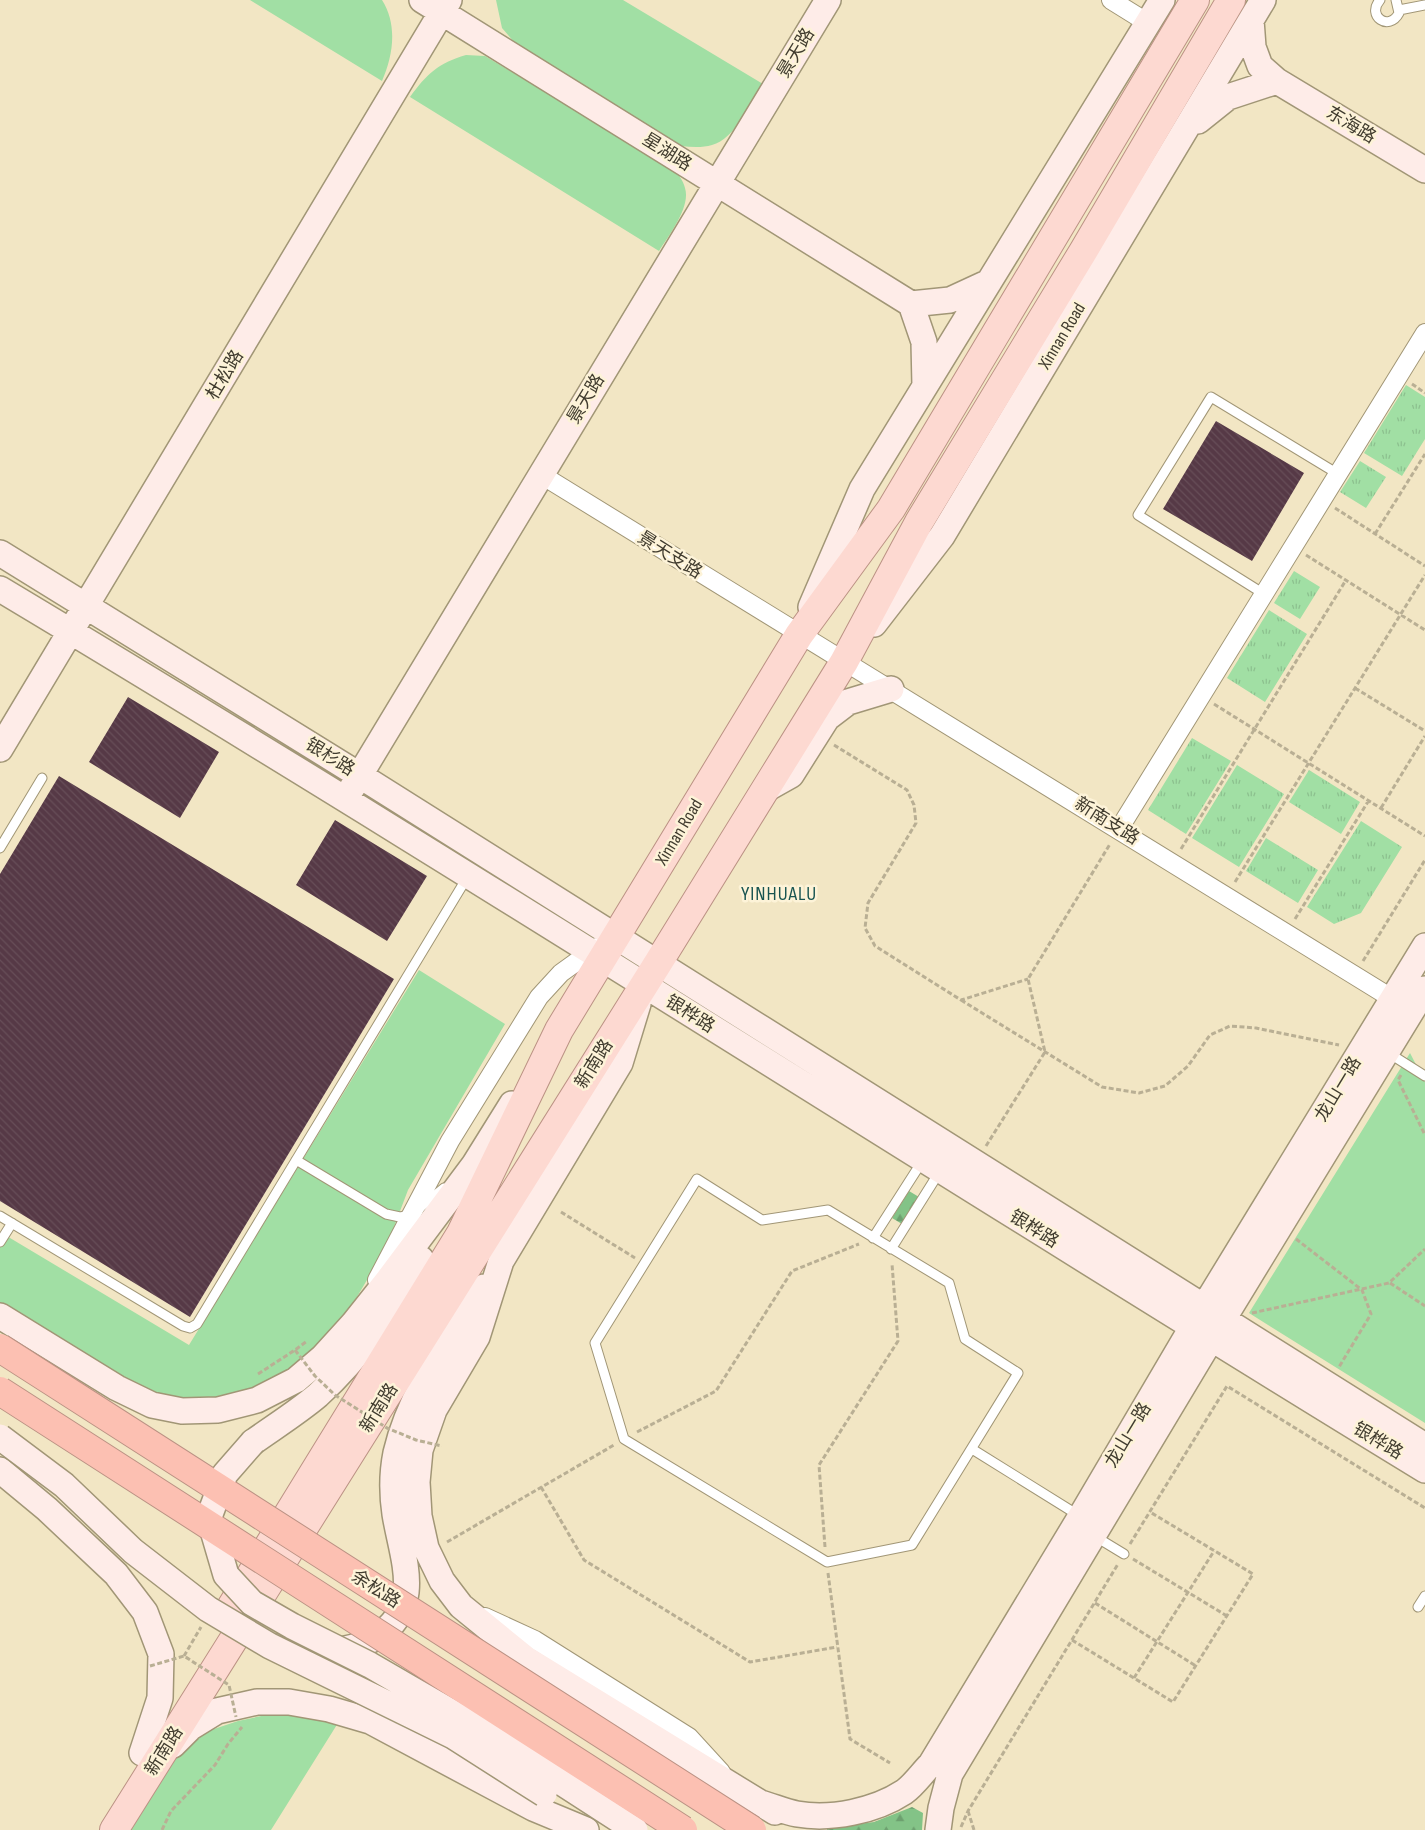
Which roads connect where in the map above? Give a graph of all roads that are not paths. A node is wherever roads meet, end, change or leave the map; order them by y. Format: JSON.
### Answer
{"nodes":[{"id":1,"x":828,"y":0,"type":"edge"},
{"id":2,"x":1111,"y":0,"type":"edge"},
{"id":3,"x":1162,"y":0,"type":"edge"},
{"id":4,"x":1195,"y":0,"type":"edge"},
{"id":5,"x":1231,"y":0,"type":"edge"},
{"id":6,"x":1380,"y":0,"type":"edge"},
{"id":7,"x":1396,"y":0,"type":"edge"},
{"id":8,"x":437,"y":4,"type":"edge"},
{"id":9,"x":1425,"y":5,"type":"edge"},
{"id":10,"x":1257,"y":10,"type":"edge"},
{"id":11,"x":1399,"y":10,"type":"junction"},
{"id":12,"x":1148,"y":23,"type":"junction"},
{"id":13,"x":1277,"y":81,"type":"junction"},
{"id":14,"x":1185,"y":131,"type":"junction"},
{"id":15,"x":1425,"y":170,"type":"edge"},
{"id":16,"x":717,"y":183,"type":"junction"},
{"id":17,"x":989,"y":282,"type":"junction"},
{"id":18,"x":911,"y":304,"type":"junction"},
{"id":19,"x":1425,"y":333,"type":"edge"},
{"id":20,"x":925,"y":386,"type":"junction"},
{"id":21,"x":540,"y":474,"type":"junction"},
{"id":22,"x":1338,"y":474,"type":"junction"},
{"id":23,"x":0,"y":553,"type":"edge"},
{"id":24,"x":0,"y":589,"type":"edge"},
{"id":25,"x":1264,"y":594,"type":"junction"},
{"id":26,"x":87,"y":606,"type":"junction"},
{"id":27,"x":70,"y":631,"type":"junction"},
{"id":28,"x":799,"y":635,"type":"junction"},
{"id":29,"x":844,"y":662,"type":"junction"},
{"id":30,"x":891,"y":689,"type":"junction"},
{"id":31,"x":0,"y":749,"type":"edge"},
{"id":32,"x":359,"y":775,"type":"junction"},
{"id":33,"x":42,"y":778,"type":"dead end"},
{"id":34,"x":766,"y":789,"type":"junction"},
{"id":35,"x":346,"y":799,"type":"junction"},
{"id":36,"x":1119,"y":828,"type":"junction"},
{"id":37,"x":0,"y":848,"type":"edge"},
{"id":38,"x":468,"y":876,"type":"junction"},
{"id":39,"x":1425,"y":946,"type":"edge"},
{"id":40,"x":602,"y":950,"type":"junction"},
{"id":41,"x":651,"y":974,"type":"junction"},
{"id":42,"x":1425,"y":989,"type":"edge"},
{"id":43,"x":1403,"y":1005,"type":"junction"},
{"id":44,"x":559,"y":1030,"type":"junction"},
{"id":45,"x":1387,"y":1052,"type":"junction"},
{"id":46,"x":1425,"y":1076,"type":"edge"},
{"id":47,"x":938,"y":1155,"type":"junction"},
{"id":48,"x":296,"y":1160,"type":"junction"},
{"id":49,"x":474,"y":1165,"type":"junction"},
{"id":50,"x":412,"y":1214,"type":"junction"},
{"id":51,"x":0,"y":1216,"type":"edge"},
{"id":52,"x":12,"y":1223,"type":"junction"},
{"id":53,"x":873,"y":1238,"type":"junction"},
{"id":54,"x":0,"y":1242,"type":"edge"},
{"id":55,"x":891,"y":1249,"type":"junction"},
{"id":56,"x":500,"y":1261,"type":"junction"},
{"id":57,"x":0,"y":1316,"type":"edge"},
{"id":58,"x":1208,"y":1323,"type":"junction"},
{"id":59,"x":353,"y":1324,"type":"junction"},
{"id":60,"x":0,"y":1348,"type":"edge"},
{"id":61,"x":0,"y":1391,"type":"edge"},
{"id":62,"x":0,"y":1437,"type":"edge"},
{"id":63,"x":1425,"y":1446,"type":"edge"},
{"id":64,"x":972,"y":1449,"type":"junction"},
{"id":65,"x":0,"y":1470,"type":"edge"},
{"id":66,"x":1425,"y":1470,"type":"edge"},
{"id":67,"x":1087,"y":1526,"type":"junction"},
{"id":68,"x":1124,"y":1554,"type":"road end"},
{"id":69,"x":1425,"y":1596,"type":"edge"},
{"id":70,"x":1418,"y":1607,"type":"dead end"},
{"id":71,"x":270,"y":1646,"type":"junction"},
{"id":72,"x":149,"y":1758,"type":"junction"},
{"id":73,"x":760,"y":1802,"type":"junction"},
{"id":74,"x":94,"y":1830,"type":"edge"},
{"id":75,"x":114,"y":1830,"type":"edge"},
{"id":76,"x":586,"y":1830,"type":"edge"},
{"id":77,"x":600,"y":1830,"type":"edge"},
{"id":78,"x":635,"y":1830,"type":"edge"},
{"id":79,"x":683,"y":1830,"type":"edge"},
{"id":80,"x":752,"y":1830,"type":"edge"},
{"id":81,"x":802,"y":1830,"type":"edge"},
{"id":82,"x":938,"y":1830,"type":"edge"}],
"edges":[{"from":1,"to":16,"type":"main road","name":"景天路"},
{"from":2,"to":12,"type":"street"},
{"from":3,"to":12,"type":"main road","name":"Xinnan Road"},
{"from":4,"to":28,"type":"main road","name":"Xinnan Road"},
{"from":5,"to":29,"type":"main road","name":"Xinnan Road"},
{"from":6,"to":11,"type":"lane"},
{"from":7,"to":11,"type":"lane"},
{"from":8,"to":16,"type":"main road","name":"星湖路"},
{"from":8,"to":26,"type":"main road","name":"杜松路"},
{"from":9,"to":11,"type":"lane"},
{"from":10,"to":13,"type":"main road","name":"东海路"},
{"from":10,"to":14,"type":"main road","name":"Xinnan Road"},
{"from":12,"to":17,"type":"main road","name":"Xinnan Road"},
{"from":13,"to":14,"type":"main road"},
{"from":13,"to":15,"type":"main road","name":"东海路"},
{"from":14,"to":29,"type":"main road","name":"Xinnan Road"},
{"from":16,"to":18,"type":"main road","name":"星湖路"},
{"from":16,"to":21,"type":"main road","name":"景天路"},
{"from":17,"to":18,"type":"main road"},
{"from":17,"to":20,"type":"main road","name":"Xinnan Road"},
{"from":18,"to":20,"type":"main road"},
{"from":19,"to":22,"type":"street"},
{"from":20,"to":28,"type":"main road","name":"Xinnan Road"},
{"from":21,"to":28,"type":"street","name":"景天支路"},
{"from":21,"to":32,"type":"main road","name":"景天路"},
{"from":22,"to":25,"type":"street"},
{"from":22,"to":25,"type":"lane"},
{"from":23,"to":26,"type":"main road","name":"银杉路"},
{"from":24,"to":27,"type":"main road","name":"银杉路"},
{"from":25,"to":36,"type":"street"},
{"from":26,"to":27,"type":"main road","name":"杜松路"},
{"from":26,"to":32,"type":"main road","name":"银杉路"},
{"from":27,"to":31,"type":"main road","name":"杜松路"},
{"from":27,"to":35,"type":"main road","name":"银杉路"},
{"from":28,"to":29,"type":"street","name":"新南支路"},
{"from":28,"to":40,"type":"main road","name":"Xinnan Road"},
{"from":29,"to":30,"type":"street","name":"新南支路"},
{"from":29,"to":34,"type":"main road","name":"Xinnan Road"},
{"from":30,"to":34,"type":"main road"},
{"from":30,"to":36,"type":"street","name":"新南支路"},
{"from":32,"to":35,"type":"main road","name":"景天路"},
{"from":32,"to":40,"type":"main road","name":"银杉路"},
{"from":33,"to":37,"type":"lane"},
{"from":34,"to":41,"type":"main road","name":"Xinnan Road"},
{"from":35,"to":38,"type":"main road","name":"银杉路"},
{"from":36,"to":43,"type":"street","name":"新南支路"},
{"from":38,"to":40,"type":"main road","name":"银杉路"},
{"from":38,"to":48,"type":"lane"},
{"from":39,"to":43,"type":"main road","name":"龙山一路"},
{"from":40,"to":41,"type":"main road","name":"银杉路"},
{"from":40,"to":44,"type":"main road","name":"Xinnan Road"},
{"from":40,"to":50,"type":"street"},
{"from":41,"to":47,"type":"main road","name":"银桦路"},
{"from":41,"to":56,"type":"main road"},
{"from":41,"to":72,"type":"main road","name":"新南路"},
{"from":42,"to":43,"type":"main road","name":"龙山一路"},
{"from":43,"to":45,"type":"main road","name":"龙山一路"},
{"from":43,"to":58,"type":"main road","name":"龙山一路"},
{"from":44,"to":49,"type":"main road"},
{"from":44,"to":72,"type":"main road","name":"新南路"},
{"from":45,"to":46,"type":"lane"},
{"from":45,"to":58,"type":"main road","name":"龙山一路"},
{"from":47,"to":53,"type":"lane"},
{"from":47,"to":55,"type":"lane"},
{"from":47,"to":58,"type":"main road","name":"银桦路"},
{"from":47,"to":58,"type":"main road","name":"银桦路"},
{"from":48,"to":50,"type":"lane"},
{"from":48,"to":52,"type":"lane"},
{"from":49,"to":50,"type":"lane"},
{"from":49,"to":59,"type":"main road"},
{"from":49,"to":78,"type":"main road","bridge":true},
{"from":50,"to":59,"type":"street"},
{"from":51,"to":52,"type":"lane"},
{"from":52,"to":54,"type":"lane"},
{"from":53,"to":55,"type":"lane"},
{"from":53,"to":64,"type":"lane"},
{"from":55,"to":64,"type":"lane"},
{"from":56,"to":71,"type":"main road","bridge":true},
{"from":56,"to":73,"type":"main road"},
{"from":57,"to":59,"type":"main road"},
{"from":58,"to":63,"type":"main road","name":"银桦路"},
{"from":58,"to":66,"type":"main road","name":"银桦路"},
{"from":58,"to":67,"type":"main road","name":"龙山一路"},
{"from":60,"to":80,"type":"highway","name":"余松路","bridge":true},
{"from":61,"to":79,"type":"highway","name":"余松路","bridge":true},
{"from":62,"to":71,"type":"main road","bridge":true},
{"from":64,"to":67,"type":"lane"},
{"from":65,"to":72,"type":"main road"},
{"from":67,"to":68,"type":"lane"},
{"from":67,"to":73,"type":"main road","name":"龙山一路"},
{"from":67,"to":82,"type":"main road","name":"龙山一路"},
{"from":69,"to":70,"type":"lane"},
{"from":71,"to":77,"type":"main road","bridge":true},
{"from":72,"to":74,"type":"main road","name":"新南路"},
{"from":72,"to":75,"type":"main road","name":"新南路"},
{"from":72,"to":76,"type":"main road"},
{"from":73,"to":81,"type":"main road"}]}
